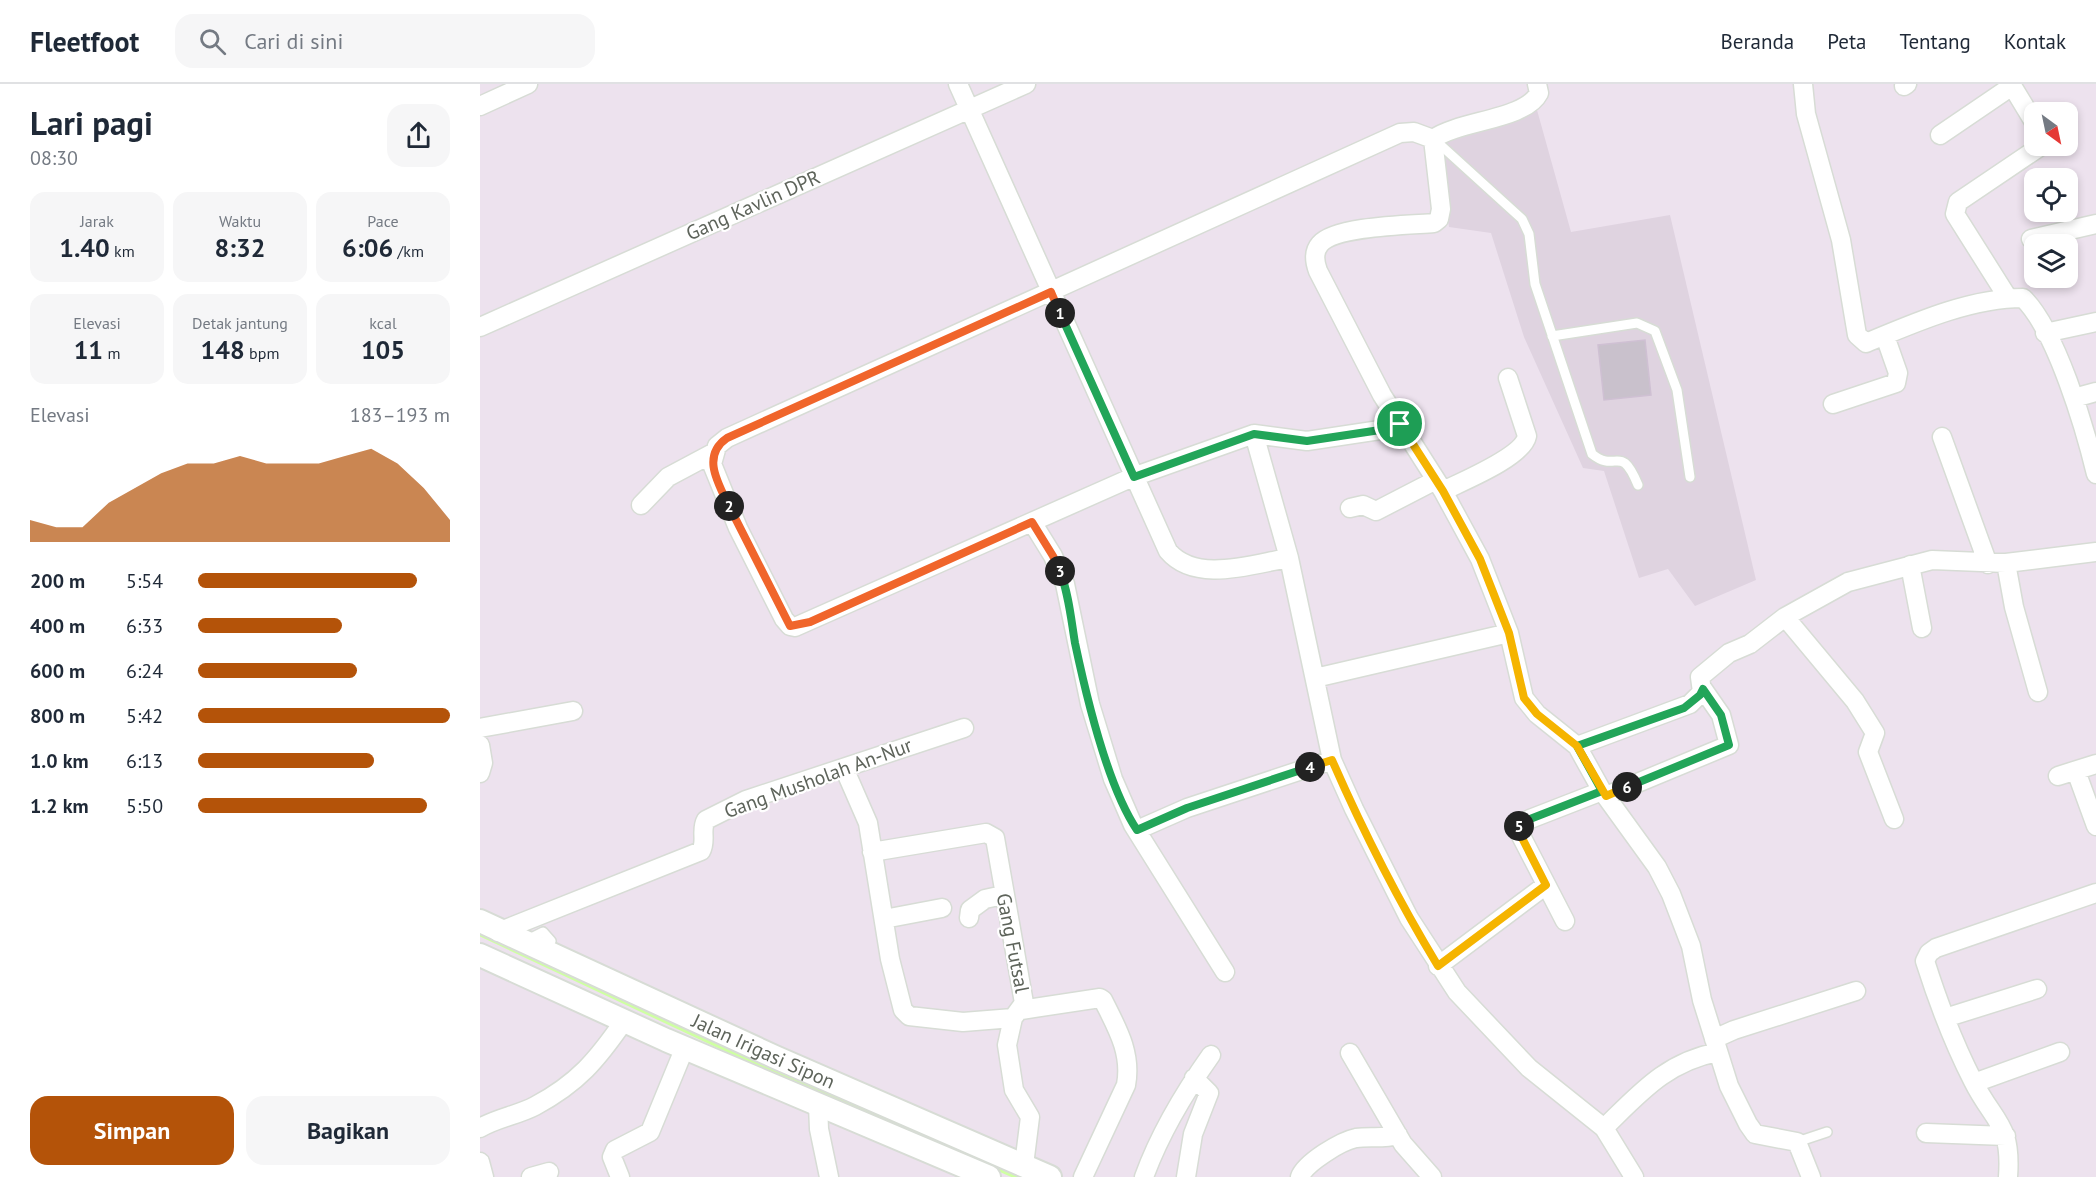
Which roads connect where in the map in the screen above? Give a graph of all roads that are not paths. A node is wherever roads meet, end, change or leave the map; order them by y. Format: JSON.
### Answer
{"nodes":[{"id":1,"x":528,"y":84,"type":"edge"},
{"id":2,"x":958,"y":84,"type":"edge"},
{"id":3,"x":1026,"y":84,"type":"edge"},
{"id":4,"x":1537,"y":84,"type":"edge"},
{"id":5,"x":1803,"y":84,"type":"edge"},
{"id":6,"x":2012,"y":85,"type":"edge"},
{"id":7,"x":2024,"y":105,"type":"edge"},
{"id":8,"x":480,"y":106,"type":"edge"},
{"id":9,"x":969,"y":110,"type":"junction"},
{"id":10,"x":1940,"y":135,"type":"dead end"},
{"id":11,"x":1434,"y":139,"type":"junction"},
{"id":12,"x":2026,"y":156,"type":"edge"},
{"id":13,"x":2096,"y":224,"type":"edge"},
{"id":14,"x":2053,"y":234,"type":"edge"},
{"id":15,"x":1051,"y":292,"type":"junction"},
{"id":16,"x":2008,"y":298,"type":"junction"},
{"id":17,"x":2096,"y":322,"type":"edge"},
{"id":18,"x":480,"y":327,"type":"edge"},
{"id":19,"x":2045,"y":333,"type":"junction"},
{"id":20,"x":1552,"y":336,"type":"junction"},
{"id":21,"x":1885,"y":336,"type":"junction"},
{"id":22,"x":1508,"y":378,"type":"dead end"},
{"id":23,"x":2096,"y":392,"type":"edge"},
{"id":24,"x":2074,"y":398,"type":"junction"},
{"id":25,"x":1833,"y":405,"type":"dead end"},
{"id":26,"x":1400,"y":424,"type":"junction"},
{"id":27,"x":1254,"y":434,"type":"junction"},
{"id":28,"x":1942,"y":437,"type":"dead end"},
{"id":29,"x":713,"y":453,"type":"junction"},
{"id":30,"x":2096,"y":474,"type":"edge"},
{"id":31,"x":1134,"y":477,"type":"junction"},
{"id":32,"x":1690,"y":477,"type":"dead end"},
{"id":33,"x":1638,"y":485,"type":"dead end"},
{"id":34,"x":1439,"y":486,"type":"junction"},
{"id":35,"x":641,"y":505,"type":"dead end"},
{"id":36,"x":1350,"y":508,"type":"dead end"},
{"id":37,"x":1032,"y":522,"type":"junction"},
{"id":38,"x":2096,"y":552,"type":"edge"},
{"id":39,"x":1289,"y":558,"type":"junction"},
{"id":40,"x":1997,"y":564,"type":"junction"},
{"id":41,"x":1910,"y":565,"type":"junction"},
{"id":42,"x":1785,"y":617,"type":"junction"},
{"id":43,"x":1922,"y":628,"type":"dead end"},
{"id":44,"x":1509,"y":633,"type":"junction"},
{"id":45,"x":1315,"y":678,"type":"junction"},
{"id":46,"x":1703,"y":689,"type":"junction"},
{"id":47,"x":2038,"y":692,"type":"dead end"},
{"id":48,"x":573,"y":711,"type":"dead end"},
{"id":49,"x":480,"y":728,"type":"edge"},
{"id":50,"x":964,"y":728,"type":"dead end"},
{"id":51,"x":480,"y":745,"type":"edge"},
{"id":52,"x":1577,"y":746,"type":"junction"},
{"id":53,"x":1332,"y":760,"type":"junction"},
{"id":54,"x":2096,"y":764,"type":"edge"},
{"id":55,"x":844,"y":768,"type":"junction"},
{"id":56,"x":2076,"y":771,"type":"junction"},
{"id":57,"x":480,"y":773,"type":"edge"},
{"id":58,"x":2058,"y":776,"type":"dead end"},
{"id":59,"x":1604,"y":794,"type":"junction"},
{"id":60,"x":1894,"y":819,"type":"dead end"},
{"id":61,"x":2096,"y":826,"type":"edge"},
{"id":62,"x":1137,"y":830,"type":"junction"},
{"id":63,"x":872,"y":852,"type":"junction"},
{"id":64,"x":1546,"y":885,"type":"junction"},
{"id":65,"x":2096,"y":892,"type":"edge"},
{"id":66,"x":1004,"y":895,"type":"junction"},
{"id":67,"x":942,"y":908,"type":"dead end"},
{"id":68,"x":969,"y":918,"type":"dead end"},
{"id":69,"x":884,"y":919,"type":"junction"},
{"id":70,"x":1565,"y":921,"type":"dead end"},
{"id":71,"x":489,"y":927,"type":"edge"},
{"id":72,"x":480,"y":955,"type":"edge"},
{"id":73,"x":1438,"y":966,"type":"junction"},
{"id":74,"x":1225,"y":972,"type":"dead end"},
{"id":75,"x":2037,"y":988,"type":"dead end"},
{"id":76,"x":1856,"y":991,"type":"dead end"},
{"id":77,"x":1017,"y":1014,"type":"junction"},
{"id":78,"x":1945,"y":1018,"type":"junction"},
{"id":79,"x":624,"y":1021,"type":"junction"},
{"id":80,"x":1716,"y":1045,"type":"junction"},
{"id":81,"x":685,"y":1047,"type":"junction"},
{"id":82,"x":2060,"y":1052,"type":"dead end"},
{"id":83,"x":1350,"y":1053,"type":"dead end"},
{"id":84,"x":1211,"y":1056,"type":"dead end"},
{"id":85,"x":1194,"y":1078,"type":"junction"},
{"id":86,"x":1974,"y":1083,"type":"junction"},
{"id":87,"x":818,"y":1105,"type":"junction"},
{"id":88,"x":480,"y":1128,"type":"edge"},
{"id":89,"x":1604,"y":1128,"type":"junction"},
{"id":90,"x":1827,"y":1132,"type":"dead end"},
{"id":91,"x":1926,"y":1133,"type":"dead end"},
{"id":92,"x":1398,"y":1134,"type":"junction"},
{"id":93,"x":2006,"y":1136,"type":"junction"},
{"id":94,"x":1797,"y":1142,"type":"junction"},
{"id":95,"x":480,"y":1162,"type":"edge"},
{"id":96,"x":1024,"y":1165,"type":"junction"},
{"id":97,"x":549,"y":1172,"type":"dead end"},
{"id":98,"x":1628,"y":1175,"type":"edge"},
{"id":99,"x":484,"y":1177,"type":"edge"},
{"id":100,"x":531,"y":1177,"type":"edge"},
{"id":101,"x":620,"y":1177,"type":"edge"},
{"id":102,"x":829,"y":1177,"type":"edge"},
{"id":103,"x":989,"y":1177,"type":"edge"},
{"id":104,"x":1050,"y":1177,"type":"edge"},
{"id":105,"x":1083,"y":1177,"type":"edge"},
{"id":106,"x":1144,"y":1177,"type":"edge"},
{"id":107,"x":1186,"y":1177,"type":"edge"},
{"id":108,"x":1300,"y":1177,"type":"edge"},
{"id":109,"x":1432,"y":1177,"type":"edge"},
{"id":110,"x":1811,"y":1177,"type":"edge"},
{"id":111,"x":2008,"y":1177,"type":"edge"}],
"edges":[{"from":1,"to":8,"type":"street"},
{"from":2,"to":9,"type":"street"},
{"from":3,"to":9,"type":"street","name":"Gang Kavlin DPR"},
{"from":4,"to":11,"type":"street"},
{"from":5,"to":21,"type":"street"},
{"from":6,"to":7,"type":"street"},
{"from":6,"to":10,"type":"street"},
{"from":9,"to":15,"type":"street"},
{"from":9,"to":18,"type":"street","name":"Gang Kavlin DPR"},
{"from":11,"to":15,"type":"street"},
{"from":11,"to":20,"type":"lane"},
{"from":11,"to":26,"type":"street"},
{"from":12,"to":16,"type":"street"},
{"from":13,"to":14,"type":"street"},
{"from":15,"to":29,"type":"street"},
{"from":15,"to":31,"type":"street"},
{"from":16,"to":19,"type":"street"},
{"from":16,"to":21,"type":"street"},
{"from":17,"to":19,"type":"street"},
{"from":19,"to":24,"type":"street"},
{"from":20,"to":32,"type":"lane"},
{"from":20,"to":33,"type":"lane"},
{"from":21,"to":25,"type":"street"},
{"from":22,"to":34,"type":"street"},
{"from":23,"to":24,"type":"street"},
{"from":24,"to":30,"type":"street"},
{"from":26,"to":27,"type":"street"},
{"from":26,"to":34,"type":"street"},
{"from":27,"to":31,"type":"street"},
{"from":27,"to":39,"type":"street"},
{"from":28,"to":40,"type":"street"},
{"from":29,"to":35,"type":"street"},
{"from":29,"to":37,"type":"street"},
{"from":31,"to":37,"type":"street"},
{"from":31,"to":39,"type":"street"},
{"from":34,"to":36,"type":"street"},
{"from":34,"to":44,"type":"street"},
{"from":37,"to":62,"type":"street"},
{"from":38,"to":40,"type":"street"},
{"from":39,"to":45,"type":"street"},
{"from":40,"to":41,"type":"street"},
{"from":40,"to":47,"type":"street"},
{"from":41,"to":42,"type":"street"},
{"from":41,"to":43,"type":"street"},
{"from":42,"to":46,"type":"street"},
{"from":42,"to":60,"type":"street"},
{"from":44,"to":45,"type":"street"},
{"from":44,"to":52,"type":"street"},
{"from":45,"to":53,"type":"street"},
{"from":46,"to":52,"type":"street"},
{"from":46,"to":59,"type":"street"},
{"from":48,"to":49,"type":"street"},
{"from":50,"to":55,"type":"street","name":"Gang Musholah An-Nur"},
{"from":51,"to":57,"type":"street"},
{"from":52,"to":59,"type":"street"},
{"from":53,"to":62,"type":"street"},
{"from":53,"to":73,"type":"street"},
{"from":54,"to":56,"type":"street"},
{"from":55,"to":63,"type":"street"},
{"from":55,"to":71,"type":"street","name":"Gang Musholah An-Nur"},
{"from":56,"to":58,"type":"street"},
{"from":56,"to":61,"type":"street"},
{"from":59,"to":64,"type":"street"},
{"from":59,"to":80,"type":"street"},
{"from":62,"to":74,"type":"street"},
{"from":63,"to":66,"type":"street","name":"Gang Futsal"},
{"from":63,"to":69,"type":"street"},
{"from":64,"to":70,"type":"street"},
{"from":64,"to":73,"type":"street"},
{"from":65,"to":78,"type":"street"},
{"from":66,"to":68,"type":"street"},
{"from":66,"to":77,"type":"street","name":"Gang Futsal"},
{"from":67,"to":69,"type":"street"},
{"from":69,"to":77,"type":"street"},
{"from":71,"to":96,"type":"street","name":"Jalan Irigasi Sipon"},
{"from":72,"to":79,"type":"street","name":"Jalan Irigasi Sipon"},
{"from":73,"to":89,"type":"street"},
{"from":75,"to":78,"type":"street"},
{"from":76,"to":80,"type":"street"},
{"from":77,"to":96,"type":"street","name":"Gang Futsal"},
{"from":77,"to":105,"type":"street"},
{"from":78,"to":86,"type":"street"},
{"from":79,"to":81,"type":"street","name":"Jalan Irigasi Sipon"},
{"from":79,"to":88,"type":"street"},
{"from":80,"to":89,"type":"street"},
{"from":80,"to":94,"type":"street"},
{"from":81,"to":87,"type":"street","name":"Jalan Irigasi Sipon"},
{"from":81,"to":101,"type":"street"},
{"from":82,"to":86,"type":"street"},
{"from":83,"to":92,"type":"street"},
{"from":84,"to":85,"type":"street"},
{"from":85,"to":106,"type":"street"},
{"from":85,"to":107,"type":"street"},
{"from":86,"to":93,"type":"street"},
{"from":87,"to":102,"type":"street"},
{"from":87,"to":103,"type":"street","name":"Jalan Irigasi Sipon"},
{"from":89,"to":98,"type":"street"},
{"from":90,"to":94,"type":"lane"},
{"from":91,"to":93,"type":"street"},
{"from":92,"to":108,"type":"street"},
{"from":92,"to":109,"type":"street"},
{"from":93,"to":111,"type":"street"},
{"from":94,"to":110,"type":"street"},
{"from":95,"to":99,"type":"street"},
{"from":96,"to":104,"type":"street","name":"Jalan Irigasi Sipon"},
{"from":97,"to":100,"type":"street"}]}
